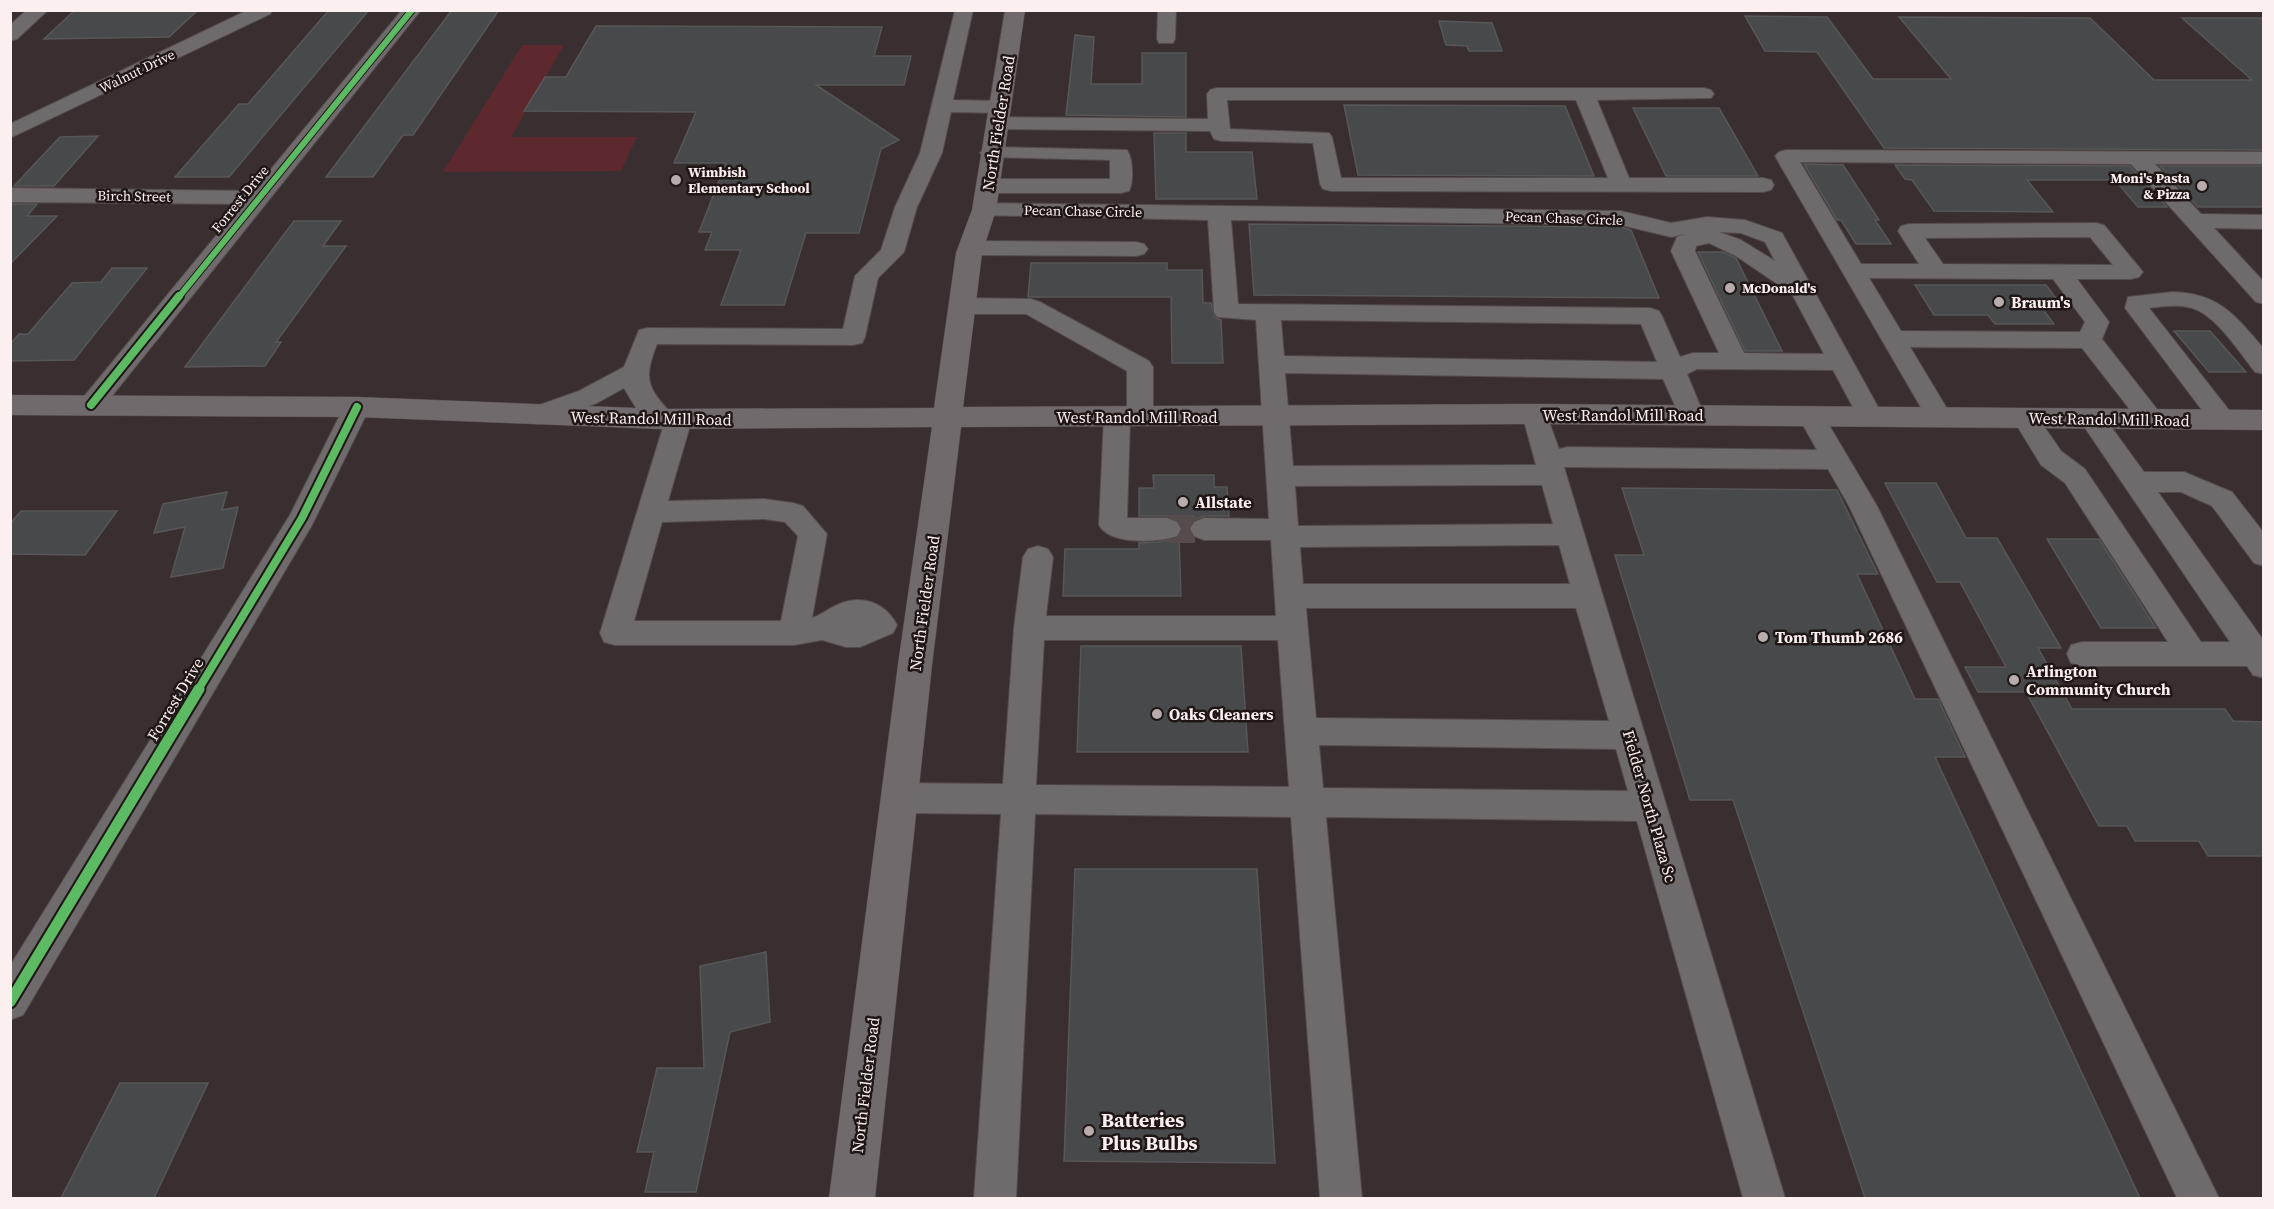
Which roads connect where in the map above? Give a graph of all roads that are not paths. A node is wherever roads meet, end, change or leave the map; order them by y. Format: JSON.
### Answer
{"nodes":[{"id":1,"x":39,"y":10,"type":"edge"},
{"id":2,"x":264,"y":10,"type":"edge"},
{"id":3,"x":412,"y":10,"type":"edge"},
{"id":4,"x":964,"y":10,"type":"edge"},
{"id":5,"x":1015,"y":10,"type":"edge"},
{"id":6,"x":1167,"y":10,"type":"edge"},
{"id":7,"x":10,"y":35,"type":"edge"},
{"id":8,"x":1166,"y":39,"type":"dead end"},
{"id":9,"x":1584,"y":94,"type":"junction"},
{"id":10,"x":1704,"y":94,"type":"dead end"},
{"id":11,"x":942,"y":106,"type":"junction"},
{"id":12,"x":999,"y":115,"type":"junction"},
{"id":13,"x":1219,"y":125,"type":"junction"},
{"id":14,"x":10,"y":132,"type":"edge"},
{"id":15,"x":991,"y":153,"type":"junction"},
{"id":16,"x":2136,"y":156,"type":"junction"},
{"id":17,"x":2264,"y":158,"type":"edge"},
{"id":18,"x":1621,"y":184,"type":"junction"},
{"id":19,"x":1763,"y":185,"type":"dead end"},
{"id":20,"x":988,"y":186,"type":"junction"},
{"id":21,"x":10,"y":195,"type":"edge"},
{"id":22,"x":258,"y":198,"type":"junction"},
{"id":23,"x":984,"y":210,"type":"junction"},
{"id":24,"x":1219,"y":213,"type":"junction"},
{"id":25,"x":2195,"y":221,"type":"junction"},
{"id":26,"x":2264,"y":222,"type":"edge"},
{"id":27,"x":1671,"y":230,"type":"junction"},
{"id":28,"x":971,"y":248,"type":"junction"},
{"id":29,"x":1136,"y":249,"type":"dead end"},
{"id":30,"x":1853,"y":271,"type":"junction"},
{"id":31,"x":1936,"y":272,"type":"junction"},
{"id":32,"x":2060,"y":272,"type":"junction"},
{"id":33,"x":1802,"y":292,"type":"junction"},
{"id":34,"x":2264,"y":297,"type":"edge"},
{"id":35,"x":963,"y":306,"type":"junction"},
{"id":36,"x":1268,"y":314,"type":"junction"},
{"id":37,"x":1893,"y":339,"type":"junction"},
{"id":38,"x":2089,"y":340,"type":"junction"},
{"id":39,"x":1728,"y":361,"type":"junction"},
{"id":40,"x":1840,"y":362,"type":"junction"},
{"id":41,"x":1272,"y":364,"type":"junction"},
{"id":42,"x":2264,"y":366,"type":"edge"},
{"id":43,"x":1672,"y":371,"type":"junction"},
{"id":44,"x":633,"y":373,"type":"junction"},
{"id":45,"x":10,"y":405,"type":"edge"},
{"id":46,"x":91,"y":405,"type":"junction"},
{"id":47,"x":357,"y":407,"type":"junction"},
{"id":48,"x":1535,"y":414,"type":"junction"},
{"id":49,"x":537,"y":415,"type":"junction"},
{"id":50,"x":1691,"y":415,"type":"junction"},
{"id":51,"x":1129,"y":416,"type":"junction"},
{"id":52,"x":1275,"y":416,"type":"junction"},
{"id":53,"x":1811,"y":416,"type":"junction"},
{"id":54,"x":1870,"y":416,"type":"junction"},
{"id":55,"x":1939,"y":417,"type":"junction"},
{"id":56,"x":2025,"y":418,"type":"junction"},
{"id":57,"x":670,"y":419,"type":"junction"},
{"id":58,"x":949,"y":419,"type":"junction"},
{"id":59,"x":2092,"y":419,"type":"junction"},
{"id":60,"x":2151,"y":419,"type":"junction"},
{"id":61,"x":2223,"y":420,"type":"junction"},
{"id":62,"x":2264,"y":420,"type":"edge"},
{"id":63,"x":1837,"y":460,"type":"junction"},
{"id":64,"x":1551,"y":468,"type":"junction"},
{"id":65,"x":1280,"y":476,"type":"junction"},
{"id":66,"x":2136,"y":482,"type":"junction"},
{"id":67,"x":651,"y":512,"type":"junction"},
{"id":68,"x":1167,"y":529,"type":"tunnel mouth"},
{"id":69,"x":1570,"y":534,"type":"junction"},
{"id":70,"x":1215,"y":537,"type":"tunnel mouth"},
{"id":71,"x":1285,"y":537,"type":"junction"},
{"id":72,"x":2264,"y":555,"type":"edge"},
{"id":73,"x":1038,"y":557,"type":"dead end"},
{"id":74,"x":1588,"y":596,"type":"junction"},
{"id":75,"x":1291,"y":612,"type":"junction"},
{"id":76,"x":920,"y":622,"type":"junction"},
{"id":77,"x":1029,"y":628,"type":"junction"},
{"id":78,"x":808,"y":631,"type":"junction"},
{"id":79,"x":2082,"y":654,"type":"dead end"},
{"id":80,"x":2193,"y":654,"type":"junction"},
{"id":81,"x":2260,"y":660,"type":"edge"},
{"id":82,"x":1301,"y":731,"type":"junction"},
{"id":83,"x":1629,"y":735,"type":"junction"},
{"id":84,"x":899,"y":798,"type":"junction"},
{"id":85,"x":1020,"y":799,"type":"junction"},
{"id":86,"x":1308,"y":802,"type":"junction"},
{"id":87,"x":1650,"y":806,"type":"junction"},
{"id":88,"x":10,"y":1002,"type":"edge"},
{"id":89,"x":852,"y":1198,"type":"edge"},
{"id":90,"x":995,"y":1198,"type":"edge"},
{"id":91,"x":1341,"y":1198,"type":"edge"},
{"id":92,"x":1764,"y":1198,"type":"edge"},
{"id":93,"x":2198,"y":1198,"type":"edge"}],
"edges":[{"from":1,"to":7,"type":"street"},
{"from":2,"to":14,"type":"street","name":"Walnut Drive"},
{"from":3,"to":22,"type":"street","name":"Forrest Drive"},
{"from":4,"to":11,"type":"street"},
{"from":5,"to":12,"type":"main road","name":"North Fielder Road"},
{"from":6,"to":8,"type":"street"},
{"from":9,"to":10,"type":"street"},
{"from":9,"to":13,"type":"street"},
{"from":9,"to":18,"type":"street"},
{"from":11,"to":12,"type":"street","name":"Pecan Chase Circle"},
{"from":11,"to":44,"type":"street"},
{"from":12,"to":13,"type":"street","name":"Pecan Chase Circle"},
{"from":12,"to":15,"type":"main road","name":"North Fielder Road"},
{"from":13,"to":18,"type":"street","name":"Pecan Chase Circle"},
{"from":15,"to":20,"type":"main road","name":"North Fielder Road"},
{"from":15,"to":20,"type":"street"},
{"from":16,"to":17,"type":"street"},
{"from":16,"to":25,"type":"street"},
{"from":16,"to":30,"type":"street"},
{"from":18,"to":19,"type":"street","name":"Pecan Chase Circle"},
{"from":20,"to":23,"type":"main road","name":"North Fielder Road"},
{"from":21,"to":22,"type":"street","name":"Birch Street"},
{"from":22,"to":46,"type":"street","name":"Forrest Drive"},
{"from":23,"to":24,"type":"street","name":"Pecan Chase Circle"},
{"from":23,"to":28,"type":"main road","name":"North Fielder Road"},
{"from":24,"to":27,"type":"street","name":"Pecan Chase Circle"},
{"from":24,"to":36,"type":"street"},
{"from":25,"to":26,"type":"street"},
{"from":25,"to":34,"type":"street"},
{"from":27,"to":33,"type":"street","name":"Pecan Chase Circle"},
{"from":27,"to":39,"type":"street"},
{"from":28,"to":29,"type":"street"},
{"from":28,"to":35,"type":"main road","name":"North Fielder Road"},
{"from":30,"to":31,"type":"street"},
{"from":30,"to":37,"type":"street"},
{"from":31,"to":32,"type":"street"},
{"from":31,"to":32,"type":"street"},
{"from":32,"to":38,"type":"street"},
{"from":33,"to":39,"type":"street"},
{"from":33,"to":40,"type":"street","name":"Pecan Chase Circle"},
{"from":35,"to":51,"type":"street"},
{"from":35,"to":58,"type":"main road","name":"North Fielder Road"},
{"from":36,"to":41,"type":"street"},
{"from":36,"to":43,"type":"street"},
{"from":37,"to":38,"type":"street"},
{"from":37,"to":55,"type":"street"},
{"from":38,"to":60,"type":"street"},
{"from":39,"to":40,"type":"street"},
{"from":39,"to":43,"type":"street"},
{"from":40,"to":54,"type":"street","name":"Pecan Chase Circle"},
{"from":41,"to":43,"type":"street"},
{"from":41,"to":52,"type":"street"},
{"from":42,"to":61,"type":"street"},
{"from":43,"to":50,"type":"street"},
{"from":44,"to":49,"type":"street"},
{"from":44,"to":57,"type":"street"},
{"from":45,"to":46,"type":"main road","name":"West Randol Mill Road"},
{"from":46,"to":47,"type":"main road","name":"West Randol Mill Road"},
{"from":47,"to":49,"type":"main road","name":"West Randol Mill Road"},
{"from":47,"to":88,"type":"street","name":"Forrest Drive"},
{"from":48,"to":50,"type":"main road","name":"West Randol Mill Road"},
{"from":48,"to":52,"type":"main road","name":"West Randol Mill Road"},
{"from":48,"to":64,"type":"street","name":"Fielder North Plaza Sc"},
{"from":49,"to":57,"type":"main road","name":"West Randol Mill Road"},
{"from":50,"to":53,"type":"main road","name":"West Randol Mill Road"},
{"from":51,"to":52,"type":"main road","name":"West Randol Mill Road"},
{"from":51,"to":58,"type":"main road","name":"West Randol Mill Road"},
{"from":51,"to":68,"type":"street"},
{"from":52,"to":65,"type":"street"},
{"from":53,"to":54,"type":"main road","name":"West Randol Mill Road"},
{"from":53,"to":63,"type":"street"},
{"from":54,"to":55,"type":"main road","name":"West Randol Mill Road"},
{"from":55,"to":56,"type":"main road","name":"West Randol Mill Road"},
{"from":56,"to":59,"type":"main road","name":"West Randol Mill Road"},
{"from":56,"to":80,"type":"street"},
{"from":57,"to":58,"type":"main road","name":"West Randol Mill Road"},
{"from":57,"to":67,"type":"street"},
{"from":58,"to":76,"type":"main road","name":"North Fielder Road"},
{"from":59,"to":60,"type":"main road","name":"West Randol Mill Road"},
{"from":59,"to":66,"type":"street"},
{"from":60,"to":61,"type":"main road","name":"West Randol Mill Road"},
{"from":61,"to":62,"type":"main road","name":"West Randol Mill Road"},
{"from":63,"to":64,"type":"street"},
{"from":63,"to":93,"type":"street"},
{"from":64,"to":65,"type":"street"},
{"from":64,"to":69,"type":"street","name":"Fielder North Plaza Sc"},
{"from":65,"to":71,"type":"street"},
{"from":66,"to":72,"type":"street"},
{"from":66,"to":81,"type":"street"},
{"from":67,"to":78,"type":"street"},
{"from":67,"to":78,"type":"street"},
{"from":69,"to":71,"type":"street"},
{"from":69,"to":74,"type":"street","name":"Fielder North Plaza Sc"},
{"from":70,"to":71,"type":"street"},
{"from":71,"to":75,"type":"street"},
{"from":73,"to":77,"type":"street"},
{"from":74,"to":75,"type":"street"},
{"from":74,"to":83,"type":"street","name":"Fielder North Plaza Sc"},
{"from":75,"to":77,"type":"street"},
{"from":75,"to":82,"type":"street"},
{"from":76,"to":78,"type":"street"},
{"from":76,"to":84,"type":"main road","name":"North Fielder Road"},
{"from":77,"to":85,"type":"street"},
{"from":79,"to":80,"type":"street"},
{"from":80,"to":81,"type":"street"},
{"from":82,"to":83,"type":"street"},
{"from":82,"to":86,"type":"street"},
{"from":83,"to":87,"type":"street","name":"Fielder North Plaza Sc"},
{"from":84,"to":85,"type":"street"},
{"from":84,"to":89,"type":"main road","name":"North Fielder Road"},
{"from":85,"to":86,"type":"street"},
{"from":85,"to":90,"type":"street"},
{"from":86,"to":87,"type":"street"},
{"from":86,"to":91,"type":"street"},
{"from":87,"to":92,"type":"street","name":"Fielder North Plaza Sc"}]}
